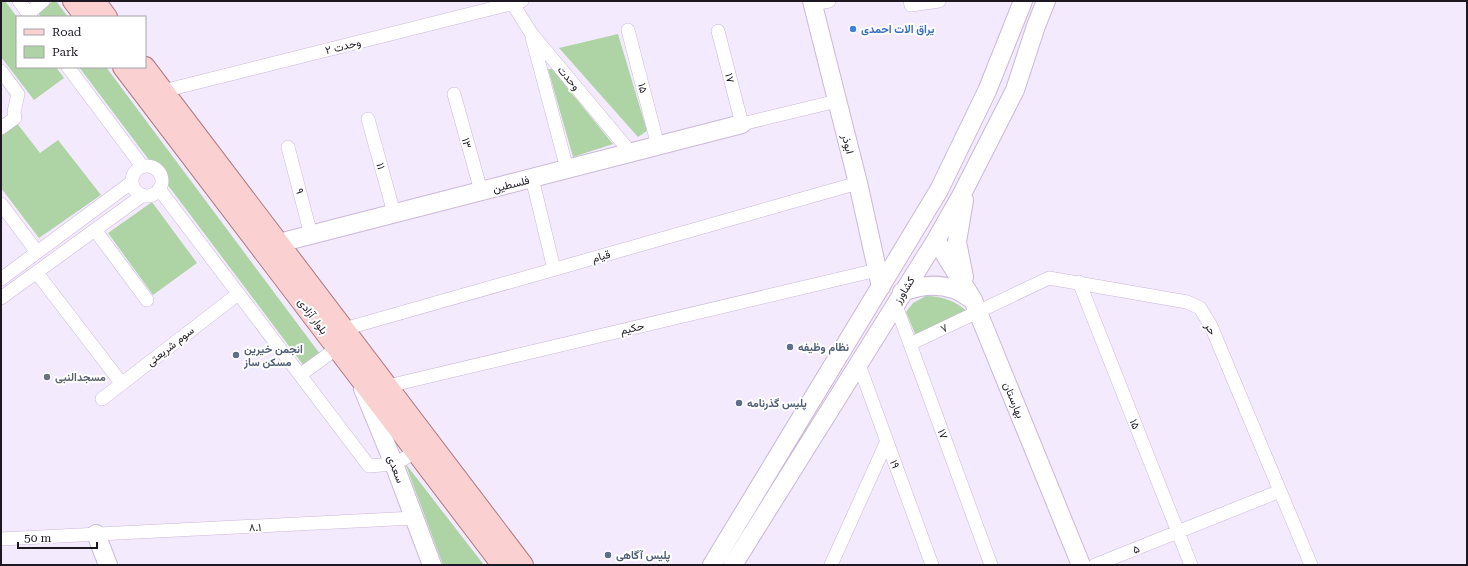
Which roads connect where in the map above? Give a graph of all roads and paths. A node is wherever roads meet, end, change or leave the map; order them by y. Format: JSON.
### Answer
{"nodes":[{"id":1,"x":19,"y":1,"type":"edge"},
{"id":2,"x":43,"y":1,"type":"edge"},
{"id":3,"x":73,"y":1,"type":"edge"},
{"id":4,"x":95,"y":1,"type":"edge"},
{"id":5,"x":939,"y":1,"type":"edge"},
{"id":6,"x":1023,"y":1,"type":"edge"},
{"id":7,"x":1046,"y":1,"type":"edge"},
{"id":8,"x":515,"y":2,"type":"edge"},
{"id":9,"x":818,"y":2,"type":"edge"},
{"id":10,"x":910,"y":3,"type":"edge"},
{"id":11,"x":30,"y":15,"type":"edge"},
{"id":12,"x":84,"y":16,"type":"edge"},
{"id":13,"x":106,"y":16,"type":"edge"},
{"id":14,"x":628,"y":30,"type":"dead end"},
{"id":15,"x":718,"y":31,"type":"dead end"},
{"id":16,"x":532,"y":33,"type":"junction"},
{"id":17,"x":69,"y":68,"type":"edge"},
{"id":18,"x":124,"y":68,"type":"edge"},
{"id":19,"x":146,"y":68,"type":"edge"},
{"id":20,"x":1,"y":71,"type":"edge"},
{"id":21,"x":987,"y":90,"type":"junction"},
{"id":22,"x":163,"y":91,"type":"junction"},
{"id":23,"x":454,"y":94,"type":"dead end"},
{"id":24,"x":837,"y":101,"type":"junction"},
{"id":25,"x":368,"y":119,"type":"dead end"},
{"id":26,"x":742,"y":124,"type":"junction"},
{"id":27,"x":1,"y":128,"type":"edge"},
{"id":28,"x":191,"y":142,"type":"junction"},
{"id":29,"x":658,"y":146,"type":"junction"},
{"id":30,"x":288,"y":148,"type":"dead end"},
{"id":31,"x":631,"y":153,"type":"junction"},
{"id":32,"x":142,"y":166,"type":"junction"},
{"id":33,"x":567,"y":169,"type":"junction"},
{"id":34,"x":532,"y":178,"type":"junction"},
{"id":35,"x":132,"y":182,"type":"junction"},
{"id":36,"x":858,"y":183,"type":"junction"},
{"id":37,"x":966,"y":186,"type":"junction"},
{"id":38,"x":159,"y":189,"type":"junction"},
{"id":39,"x":481,"y":191,"type":"junction"},
{"id":40,"x":143,"y":195,"type":"junction"},
{"id":41,"x":1,"y":204,"type":"edge"},
{"id":42,"x":394,"y":213,"type":"junction"},
{"id":43,"x":94,"y":230,"type":"junction"},
{"id":44,"x":311,"y":235,"type":"junction"},
{"id":45,"x":936,"y":240,"type":"junction"},
{"id":46,"x":279,"y":243,"type":"junction"},
{"id":47,"x":37,"y":252,"type":"junction"},
{"id":48,"x":554,"y":269,"type":"junction"},
{"id":49,"x":877,"y":270,"type":"junction"},
{"id":50,"x":37,"y":272,"type":"junction"},
{"id":51,"x":1,"y":279,"type":"edge"},
{"id":52,"x":1079,"y":282,"type":"junction"},
{"id":53,"x":881,"y":287,"type":"junction"},
{"id":54,"x":238,"y":294,"type":"junction"},
{"id":55,"x":1,"y":298,"type":"edge"},
{"id":56,"x":899,"y":298,"type":"junction"},
{"id":57,"x":147,"y":300,"type":"dead end"},
{"id":58,"x":976,"y":306,"type":"junction"},
{"id":59,"x":344,"y":329,"type":"junction"},
{"id":60,"x":910,"y":344,"type":"junction"},
{"id":61,"x":337,"y":348,"type":"junction"},
{"id":62,"x":836,"y":360,"type":"junction"},
{"id":63,"x":858,"y":362,"type":"junction"},
{"id":64,"x":300,"y":375,"type":"junction"},
{"id":65,"x":357,"y":375,"type":"junction"},
{"id":66,"x":122,"y":384,"type":"junction"},
{"id":67,"x":388,"y":386,"type":"junction"},
{"id":68,"x":102,"y":399,"type":"dead end"},
{"id":69,"x":887,"y":442,"type":"junction"},
{"id":70,"x":416,"y":452,"type":"junction"},
{"id":71,"x":394,"y":464,"type":"junction"},
{"id":72,"x":757,"y":491,"type":"junction"},
{"id":73,"x":1280,"y":491,"type":"junction"},
{"id":74,"x":773,"y":501,"type":"junction"},
{"id":75,"x":414,"y":518,"type":"junction"},
{"id":76,"x":1178,"y":532,"type":"junction"},
{"id":77,"x":96,"y":534,"type":"junction"},
{"id":78,"x":1,"y":539,"type":"edge"},
{"id":79,"x":108,"y":565,"type":"edge"},
{"id":80,"x":432,"y":565,"type":"edge"},
{"id":81,"x":502,"y":565,"type":"edge"},
{"id":82,"x":523,"y":565,"type":"edge"},
{"id":83,"x":712,"y":565,"type":"edge"},
{"id":84,"x":733,"y":565,"type":"edge"},
{"id":85,"x":831,"y":565,"type":"edge"},
{"id":86,"x":932,"y":565,"type":"edge"},
{"id":87,"x":991,"y":565,"type":"edge"},
{"id":88,"x":1081,"y":565,"type":"edge"},
{"id":89,"x":1095,"y":565,"type":"edge"},
{"id":90,"x":1192,"y":565,"type":"edge"},
{"id":91,"x":1311,"y":565,"type":"edge"}],
"edges":[{"from":1,"to":11,"type":"street"},
{"from":2,"to":11,"type":"street"},
{"from":3,"to":12,"type":"main road"},
{"from":4,"to":13,"type":"main road"},
{"from":5,"to":10,"type":"street"},
{"from":6,"to":21,"type":"main road","name":"کشاورز"},
{"from":7,"to":37,"type":"main road","name":"کشاورز"},
{"from":8,"to":16,"type":"street","name":"وحدت"},
{"from":8,"to":22,"type":"street","name":"وحدت ۲"},
{"from":9,"to":24,"type":"main road","name":"ابوذر"},
{"from":14,"to":29,"type":"street","name":"۱۵"},
{"from":15,"to":26,"type":"street","name":"۱۷"},
{"from":16,"to":31,"type":"street","name":"وحدت"},
{"from":16,"to":33,"type":"street"},
{"from":17,"to":32,"type":"street"},
{"from":18,"to":28,"type":"main road","name":"بلوار آزادی"},
{"from":19,"to":22,"type":"main road","name":"بلوار آزادی"},
{"from":20,"to":27,"type":"street"},
{"from":21,"to":45,"type":"main road"},
{"from":21,"to":53,"type":"main road","name":"کشاورز"},
{"from":22,"to":28,"type":"main road","name":"بلوار آزادی"},
{"from":23,"to":39,"type":"street","name":"۱۳"},
{"from":24,"to":26,"type":"street"},
{"from":24,"to":36,"type":"main road","name":"ابوذر"},
{"from":25,"to":42,"type":"street","name":"۱۱"},
{"from":26,"to":29,"type":"main road","name":"فلسطین"},
{"from":28,"to":46,"type":"main road","name":"بلوار آزادی"},
{"from":28,"to":61,"type":"main road","name":"بلوار آزادی"},
{"from":29,"to":31,"type":"main road","name":"فلسطین"},
{"from":30,"to":44,"type":"street","name":"۹"},
{"from":31,"to":33,"type":"main road","name":"فلسطین"},
{"from":32,"to":35,"type":"street"},
{"from":32,"to":38,"type":"street"},
{"from":33,"to":34,"type":"main road","name":"فلسطین"},
{"from":34,"to":39,"type":"main road","name":"فلسطین"},
{"from":34,"to":48,"type":"street"},
{"from":35,"to":40,"type":"street"},
{"from":35,"to":47,"type":"street"},
{"from":36,"to":48,"type":"street","name":"قیام"},
{"from":36,"to":49,"type":"main road","name":"ابوذر"},
{"from":37,"to":45,"type":"main road","name":"کشاورز"},
{"from":37,"to":58,"type":"main road"},
{"from":38,"to":40,"type":"street"},
{"from":38,"to":54,"type":"street"},
{"from":39,"to":42,"type":"main road","name":"فلسطین"},
{"from":40,"to":43,"type":"street"},
{"from":41,"to":47,"type":"street"},
{"from":42,"to":44,"type":"main road","name":"فلسطین"},
{"from":43,"to":50,"type":"street"},
{"from":43,"to":57,"type":"street"},
{"from":44,"to":46,"type":"main road","name":"فلسطین"},
{"from":45,"to":56,"type":"main road","name":"کشاورز"},
{"from":45,"to":58,"type":"main road","name":"بهارستان"},
{"from":45,"to":62,"type":"main road"},
{"from":46,"to":59,"type":"main road","name":"بلوار آزادی"},
{"from":47,"to":51,"type":"street"},
{"from":48,"to":59,"type":"street","name":"قیام"},
{"from":49,"to":53,"type":"main road","name":"ابوذر"},
{"from":49,"to":67,"type":"street","name":"حکیم"},
{"from":50,"to":55,"type":"street"},
{"from":50,"to":66,"type":"street"},
{"from":52,"to":58,"type":"street","name":"حر"},
{"from":52,"to":73,"type":"street","name":"حر"},
{"from":52,"to":76,"type":"street","name":"۱۵"},
{"from":53,"to":62,"type":"main road","name":"کشاورز"},
{"from":54,"to":64,"type":"street"},
{"from":54,"to":66,"type":"street","name":"سوم شریعتی"},
{"from":56,"to":58,"type":"main road"},
{"from":56,"to":60,"type":"street","name":"۱۷"},
{"from":56,"to":63,"type":"main road","name":"کشاورز"},
{"from":58,"to":60,"type":"street","name":"۷"},
{"from":58,"to":88,"type":"main road","name":"بهارستان"},
{"from":59,"to":67,"type":"main road","name":"بلوار آزادی"},
{"from":60,"to":87,"type":"street","name":"۱۷"},
{"from":61,"to":64,"type":"street"},
{"from":61,"to":65,"type":"main road","name":"بلوار آزادی"},
{"from":62,"to":72,"type":"main road","name":"کشاورز"},
{"from":63,"to":69,"type":"street","name":"۱۹"},
{"from":63,"to":74,"type":"main road","name":"کشاورز"},
{"from":64,"to":71,"type":"street"},
{"from":65,"to":70,"type":"main road","name":"بلوار آزادی"},
{"from":65,"to":71,"type":"main road","name":"سعدی"},
{"from":66,"to":68,"type":"street","name":"سوم شریعتی"},
{"from":67,"to":82,"type":"main road","name":"بلوار آزادی"},
{"from":69,"to":85,"type":"street"},
{"from":69,"to":86,"type":"street","name":"۱۹"},
{"from":70,"to":71,"type":"street"},
{"from":70,"to":81,"type":"main road","name":"بلوار آزادی"},
{"from":71,"to":75,"type":"main road","name":"سعدی"},
{"from":72,"to":74,"type":"main road"},
{"from":72,"to":83,"type":"main road","name":"کشاورز"},
{"from":73,"to":76,"type":"street","name":"۵"},
{"from":73,"to":91,"type":"street","name":"حر"},
{"from":74,"to":84,"type":"main road","name":"کشاورز"},
{"from":75,"to":77,"type":"street","name":"۸.۱"},
{"from":75,"to":80,"type":"main road","name":"سعدی"},
{"from":76,"to":89,"type":"street","name":"۵"},
{"from":76,"to":90,"type":"street","name":"۱۵"},
{"from":77,"to":78,"type":"street","name":"۸.۱"},
{"from":77,"to":79,"type":"main road"}]}
